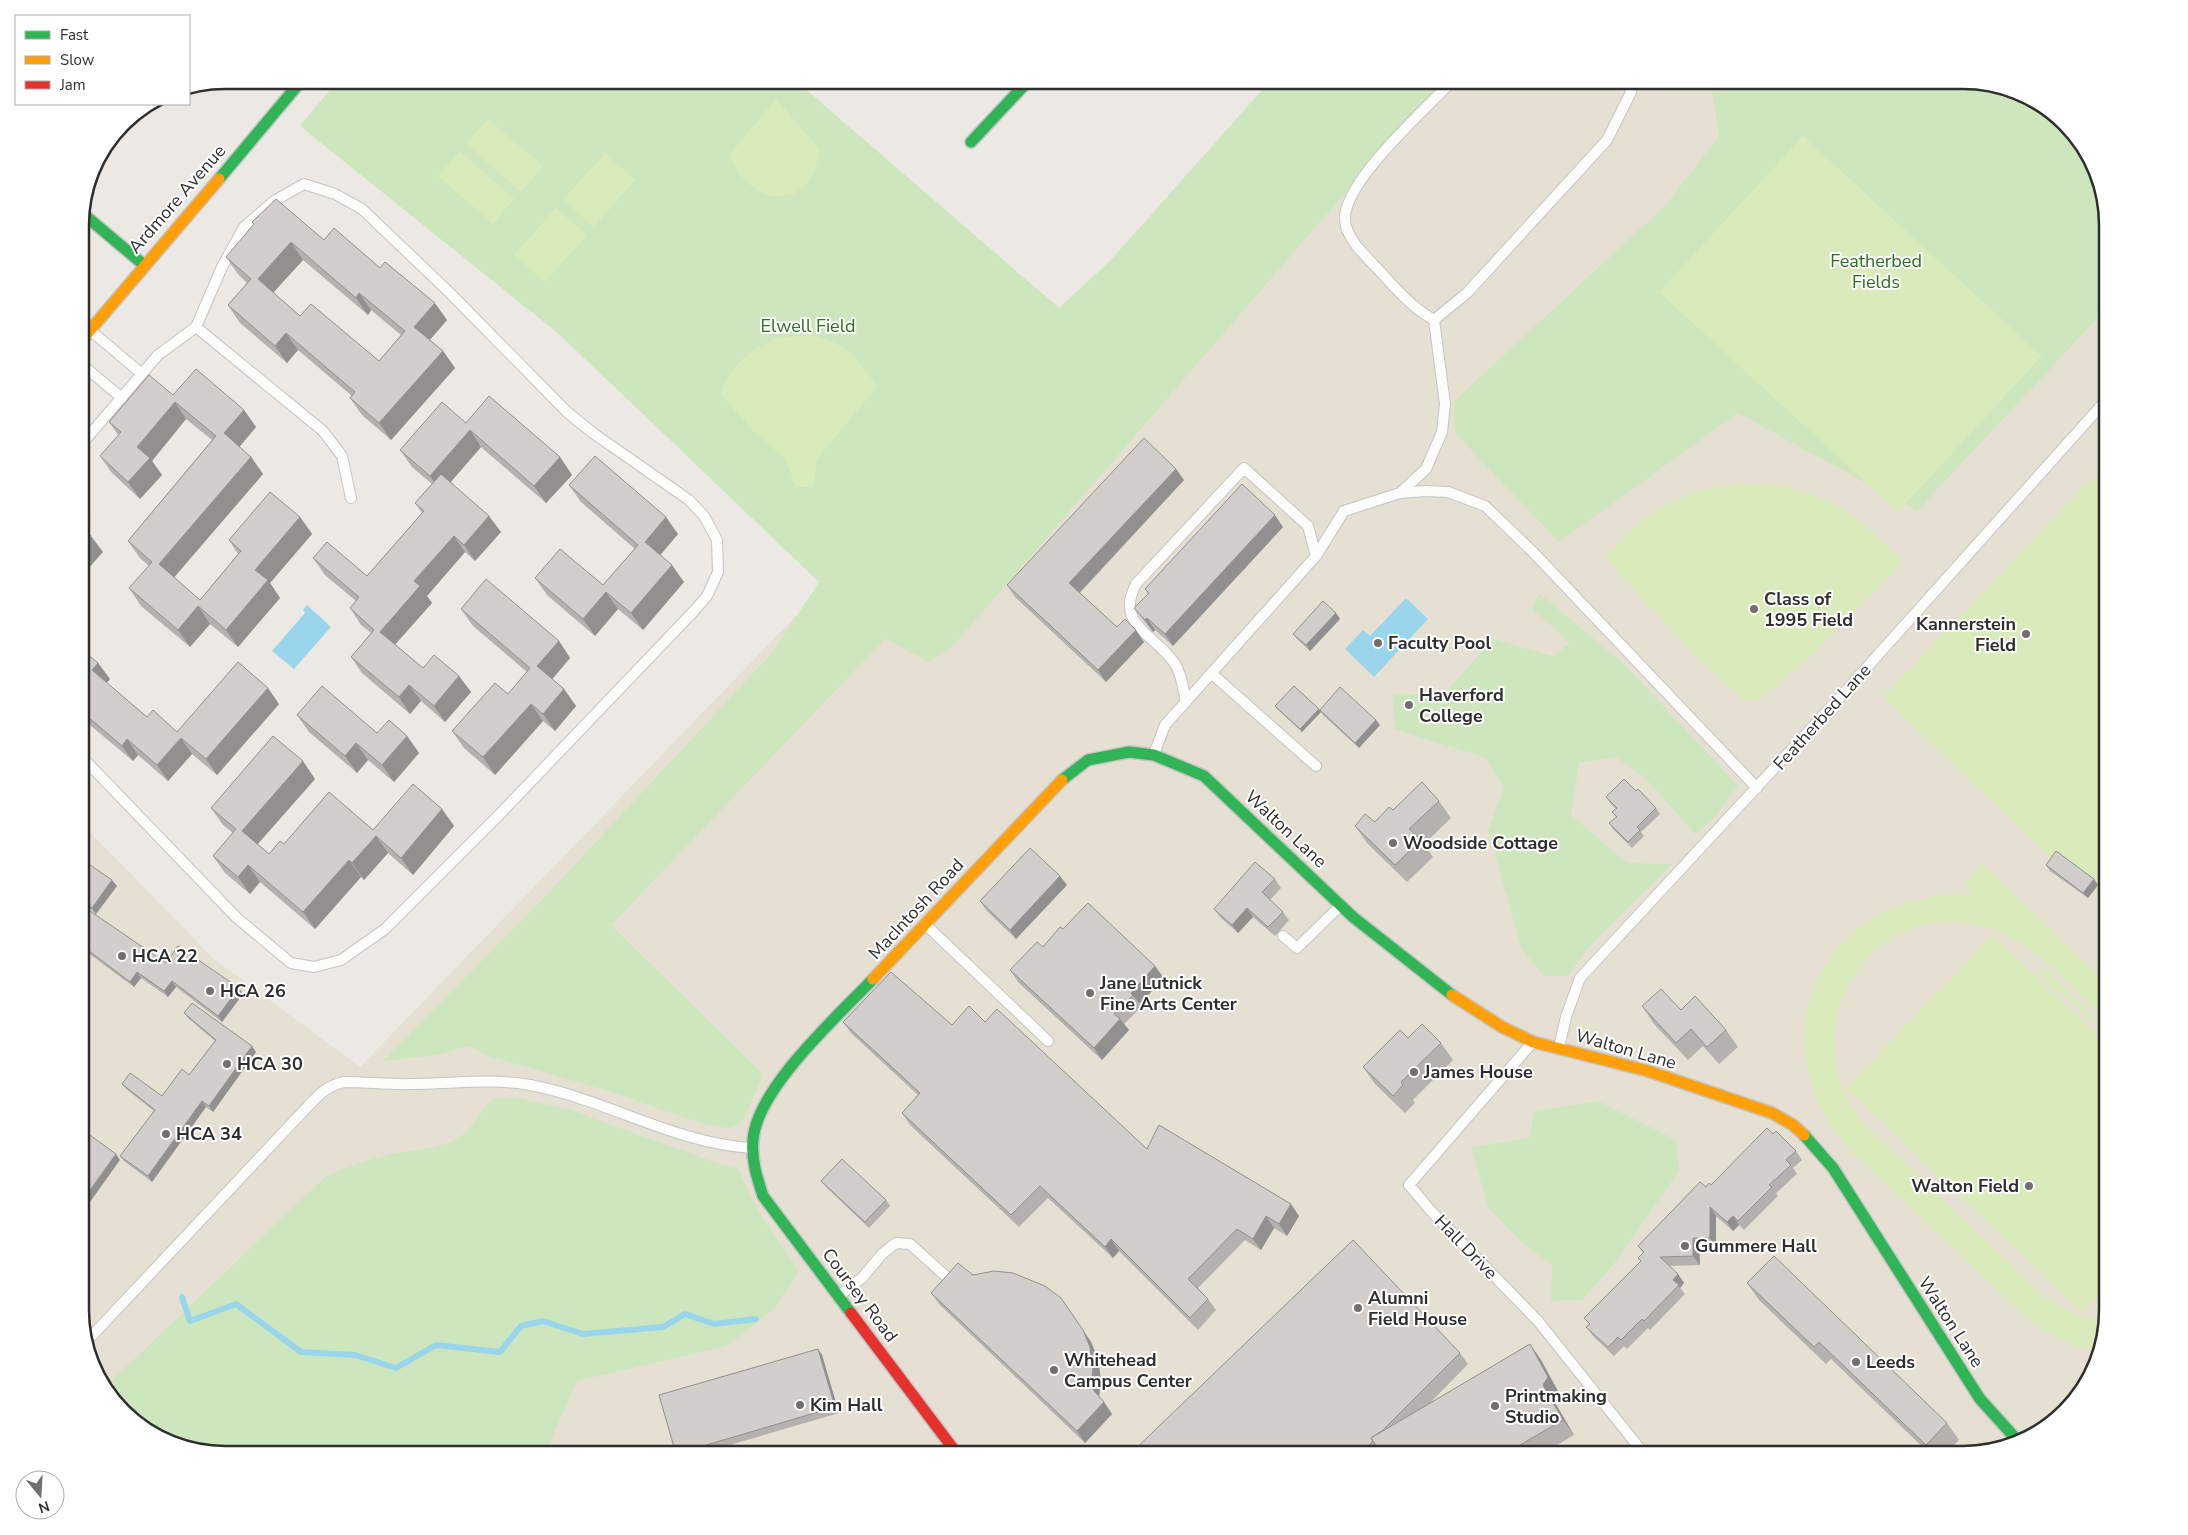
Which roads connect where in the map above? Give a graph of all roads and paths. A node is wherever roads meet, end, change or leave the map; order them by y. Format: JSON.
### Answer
{"nodes":[{"id":1,"x":294,"y":89,"type":"edge"},
{"id":2,"x":1020,"y":89,"type":"edge"},
{"id":3,"x":1444,"y":89,"type":"edge"},
{"id":4,"x":1630,"y":89,"type":"edge"},
{"id":5,"x":971,"y":142,"type":"dead end"},
{"id":6,"x":89,"y":219,"type":"edge"},
{"id":7,"x":144,"y":265,"type":"junction"},
{"id":8,"x":1434,"y":320,"type":"junction"},
{"id":9,"x":196,"y":327,"type":"junction"},
{"id":10,"x":90,"y":330,"type":"joint"},
{"id":11,"x":89,"y":370,"type":"edge"},
{"id":12,"x":142,"y":374,"type":"junction"},
{"id":13,"x":122,"y":398,"type":"junction"},
{"id":14,"x":2099,"y":408,"type":"edge"},
{"id":15,"x":89,"y":436,"type":"edge"},
{"id":16,"x":1400,"y":493,"type":"junction"},
{"id":17,"x":351,"y":498,"type":"dead end"},
{"id":18,"x":1316,"y":556,"type":"junction"},
{"id":19,"x":1212,"y":673,"type":"junction"},
{"id":20,"x":1186,"y":702,"type":"junction"},
{"id":21,"x":1154,"y":755,"type":"junction"},
{"id":22,"x":89,"y":764,"type":"edge"},
{"id":23,"x":1316,"y":766,"type":"dead end"},
{"id":24,"x":1757,"y":788,"type":"junction"},
{"id":25,"x":1341,"y":905,"type":"junction"},
{"id":26,"x":925,"y":924,"type":"junction"},
{"id":27,"x":1283,"y":936,"type":"dead end"},
{"id":28,"x":1048,"y":1041,"type":"dead end"},
{"id":29,"x":1534,"y":1042,"type":"junction"},
{"id":30,"x":1559,"y":1048,"type":"junction"},
{"id":31,"x":752,"y":1148,"type":"junction"},
{"id":32,"x":950,"y":1280,"type":"edge"},
{"id":33,"x":840,"y":1296,"type":"junction"},
{"id":34,"x":91,"y":1336,"type":"edge"},
{"id":35,"x":2014,"y":1436,"type":"edge"},
{"id":36,"x":951,"y":1446,"type":"edge"},
{"id":37,"x":1638,"y":1446,"type":"edge"}],
"edges":[{"from":1,"to":7,"type":"street","name":"Ardmore Avenue"},
{"from":2,"to":5,"type":"street"},
{"from":3,"to":8,"type":"lane"},
{"from":4,"to":8,"type":"lane"},
{"from":6,"to":7,"type":"street"},
{"from":7,"to":10,"type":"street","name":"Ardmore Avenue"},
{"from":8,"to":16,"type":"lane"},
{"from":9,"to":12,"type":"lane"},
{"from":9,"to":17,"type":"lane"},
{"from":9,"to":22,"type":"lane"},
{"from":10,"to":12,"type":"lane"},
{"from":11,"to":13,"type":"lane"},
{"from":12,"to":13,"type":"lane"},
{"from":13,"to":15,"type":"lane"},
{"from":14,"to":24,"type":"lane","name":"Featherbed Lane"},
{"from":16,"to":18,"type":"lane"},
{"from":16,"to":24,"type":"lane"},
{"from":18,"to":19,"type":"lane"},
{"from":18,"to":20,"type":"lane"},
{"from":19,"to":20,"type":"lane"},
{"from":19,"to":23,"type":"lane"},
{"from":20,"to":21,"type":"lane"},
{"from":21,"to":25,"type":"street","name":"Walton Lane"},
{"from":21,"to":26,"type":"street","name":"MacIntosh Road"},
{"from":24,"to":30,"type":"lane","name":"Featherbed Lane"},
{"from":25,"to":27,"type":"lane"},
{"from":25,"to":29,"type":"street","name":"Walton Lane"},
{"from":26,"to":28,"type":"lane"},
{"from":26,"to":31,"type":"street","name":"MacIntosh Road"},
{"from":29,"to":30,"type":"street","name":"Walton Lane"},
{"from":29,"to":37,"type":"lane","name":"Hall Drive"},
{"from":30,"to":35,"type":"street","name":"Walton Lane"},
{"from":31,"to":33,"type":"street","name":"Coursey Road"},
{"from":31,"to":34,"type":"lane"},
{"from":32,"to":33,"type":"lane"},
{"from":33,"to":36,"type":"street","name":"Coursey Road"}]}
